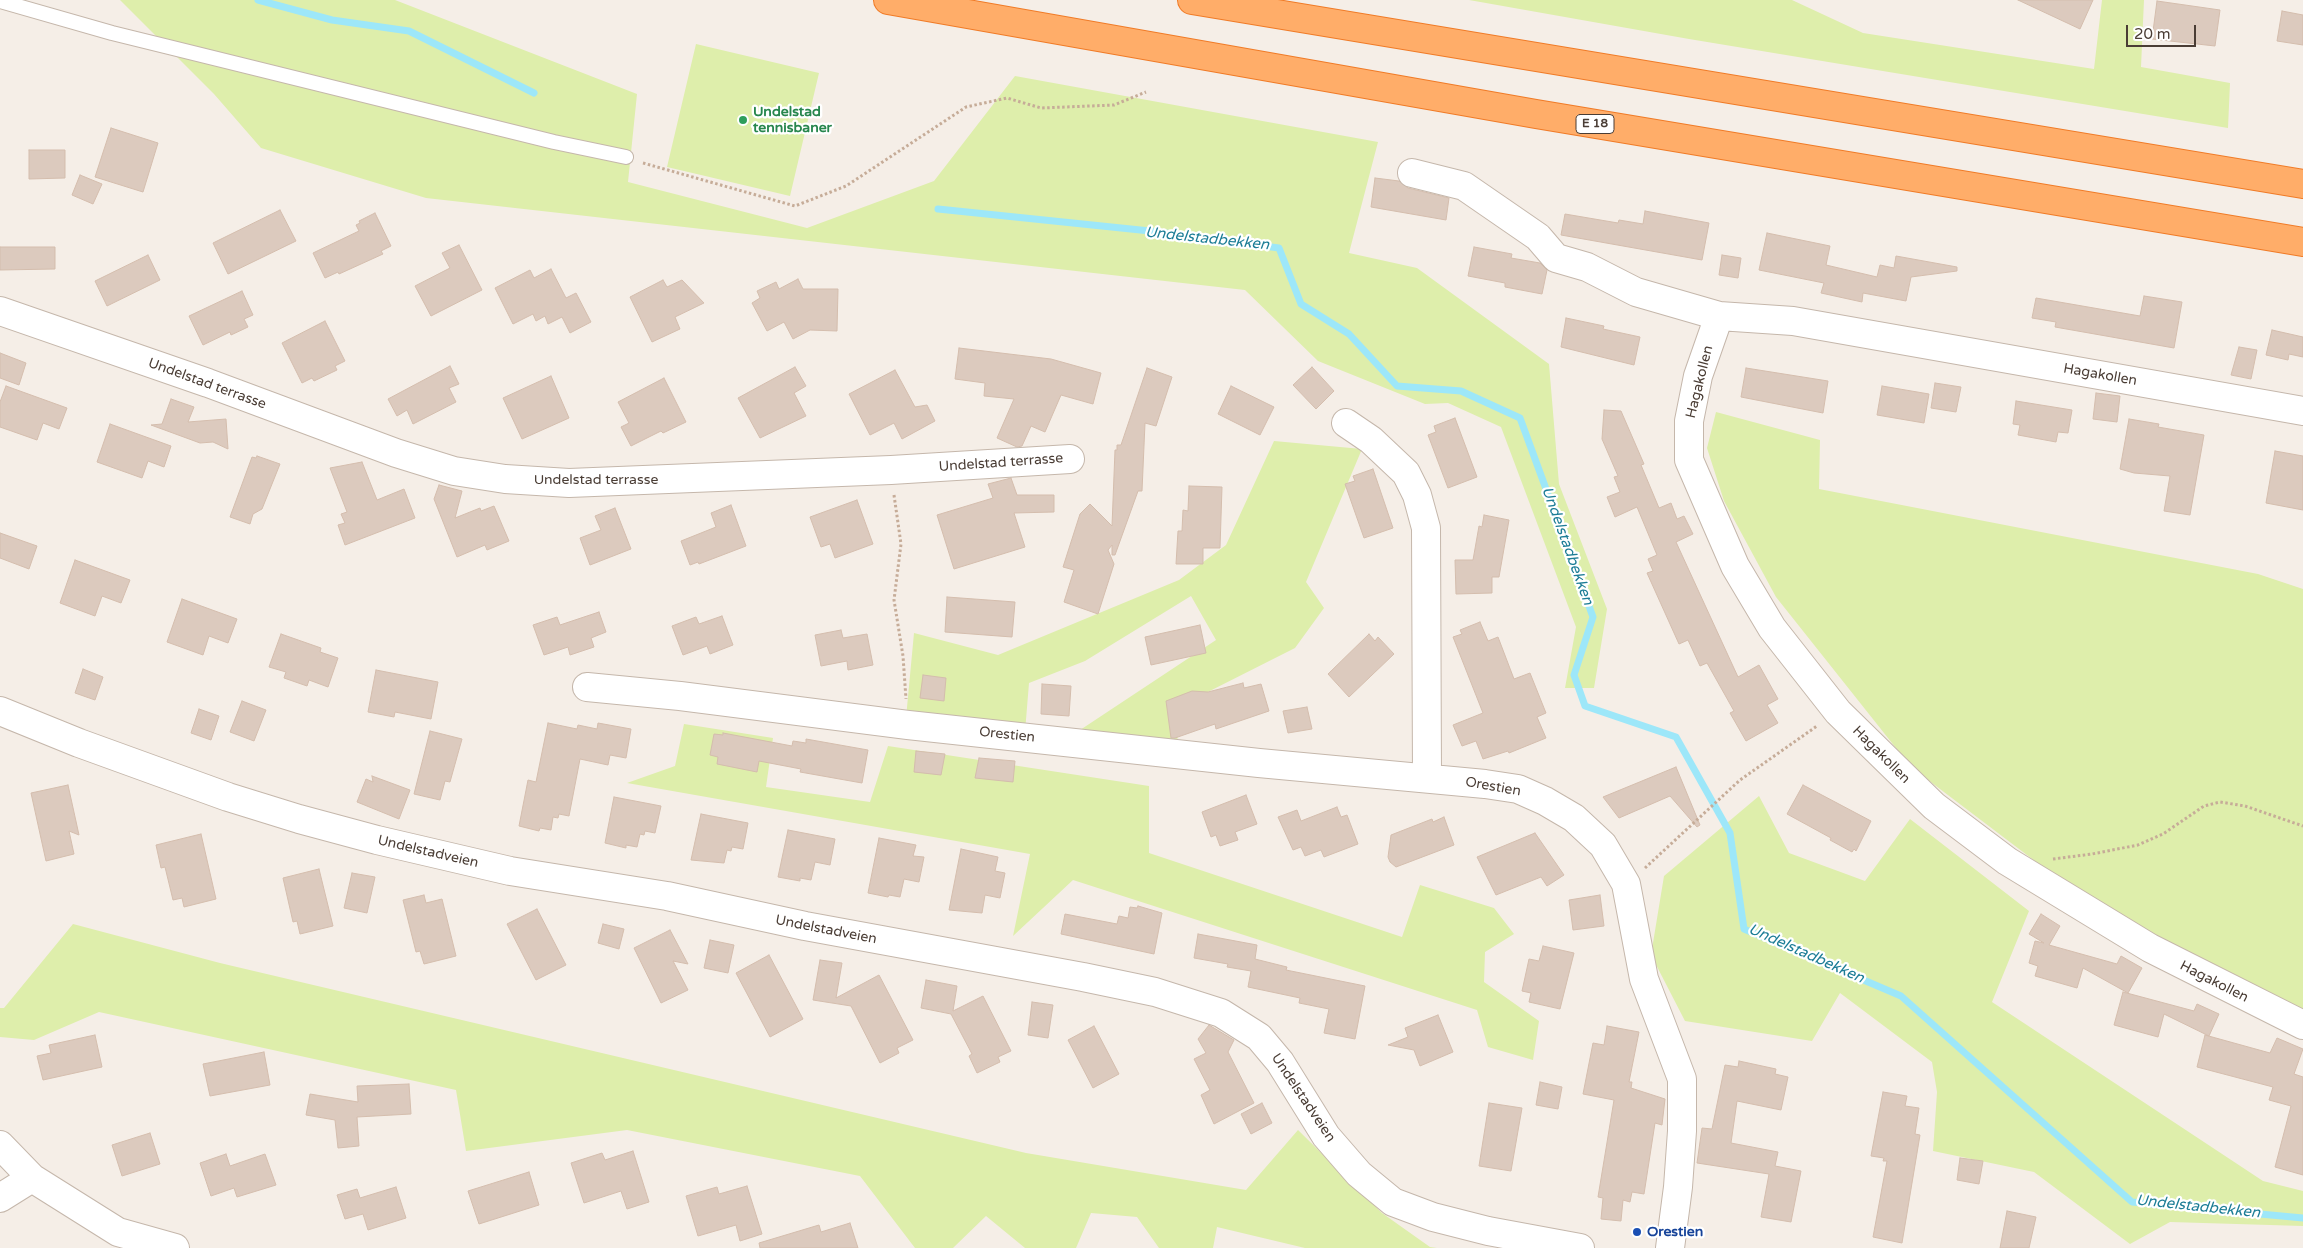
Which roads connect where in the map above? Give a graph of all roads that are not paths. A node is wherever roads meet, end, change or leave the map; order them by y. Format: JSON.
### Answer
{"nodes":[{"id":1,"x":888,"y":0,"type":"edge"},
{"id":2,"x":1192,"y":0,"type":"edge"},
{"id":3,"x":0,"y":1,"type":"edge"},
{"id":4,"x":626,"y":157,"type":"road end"},
{"id":5,"x":1412,"y":173,"type":"dead end"},
{"id":6,"x":2303,"y":184,"type":"edge"},
{"id":7,"x":2303,"y":242,"type":"edge"},
{"id":8,"x":0,"y":311,"type":"edge"},
{"id":9,"x":1718,"y":316,"type":"junction"},
{"id":10,"x":2303,"y":411,"type":"edge"},
{"id":11,"x":1346,"y":423,"type":"dead end"},
{"id":12,"x":1070,"y":459,"type":"dead end"},
{"id":13,"x":587,"y":687,"type":"dead end"},
{"id":14,"x":0,"y":711,"type":"edge"},
{"id":15,"x":1428,"y":777,"type":"junction"},
{"id":16,"x":2303,"y":1026,"type":"edge"},
{"id":17,"x":0,"y":1145,"type":"edge"},
{"id":18,"x":32,"y":1178,"type":"junction"},
{"id":19,"x":0,"y":1198,"type":"edge"},
{"id":20,"x":117,"y":1240,"type":"edge"},
{"id":21,"x":175,"y":1248,"type":"edge"},
{"id":22,"x":1580,"y":1248,"type":"edge"},
{"id":23,"x":1670,"y":1248,"type":"edge"}],
"edges":[{"from":1,"to":7,"type":"highway","number":"E 18"},
{"from":2,"to":6,"type":"highway"},
{"from":3,"to":4,"type":"lane"},
{"from":5,"to":9,"type":"street","name":"Hagakollen"},
{"from":8,"to":12,"type":"street","name":"Undelstad terrasse"},
{"from":9,"to":10,"type":"street","name":"Hagakollen"},
{"from":9,"to":16,"type":"street","name":"Hagakollen"},
{"from":11,"to":15,"type":"street"},
{"from":13,"to":15,"type":"street","name":"Orestien"},
{"from":14,"to":22,"type":"street","name":"Undelstadveien"},
{"from":15,"to":23,"type":"street","name":"Orestien"},
{"from":17,"to":18,"type":"street"},
{"from":18,"to":19,"type":"street"},
{"from":18,"to":20,"type":"street"},
{"from":20,"to":21,"type":"street"}]}
